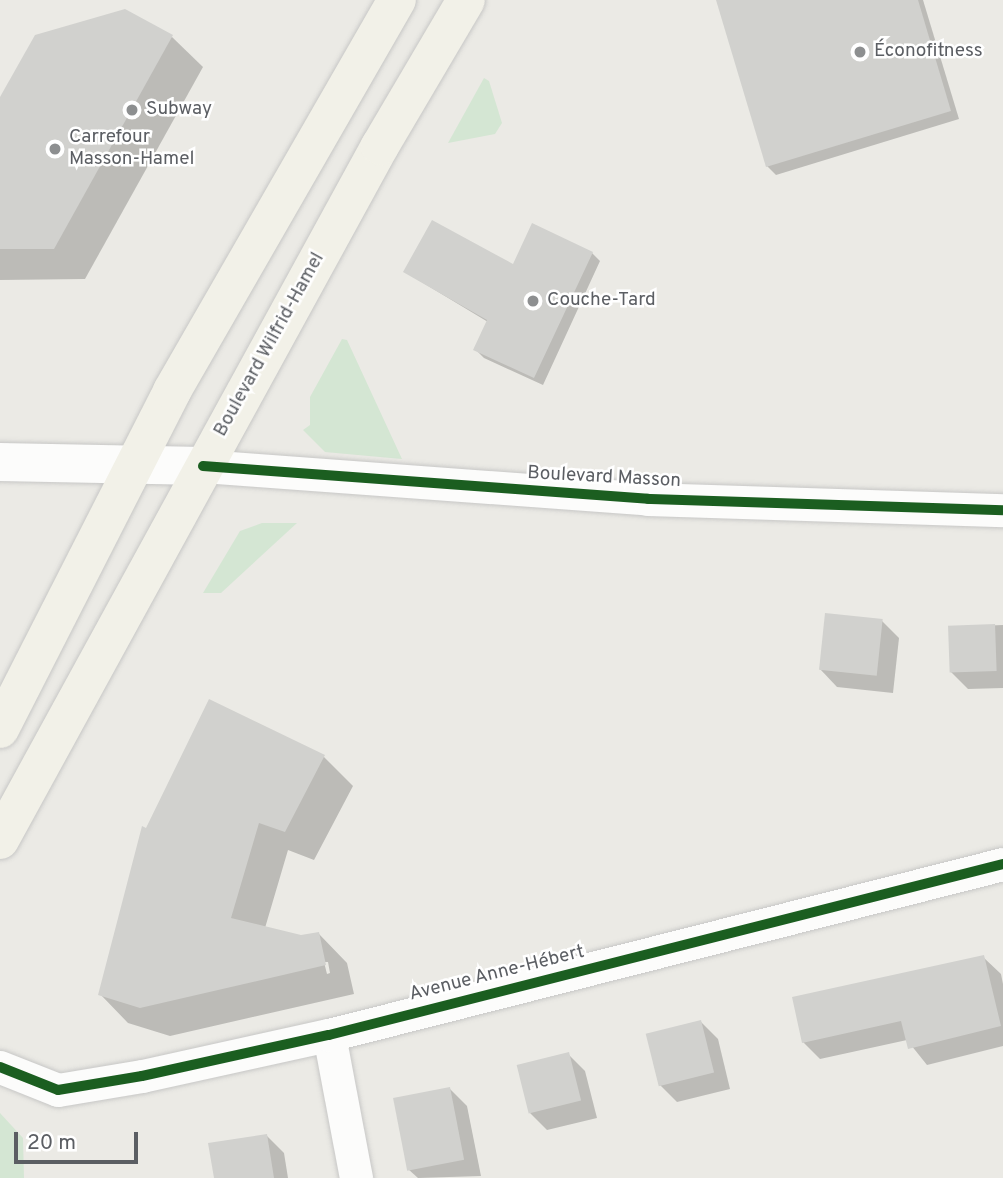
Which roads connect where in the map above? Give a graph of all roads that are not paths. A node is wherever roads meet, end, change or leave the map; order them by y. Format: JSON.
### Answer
{"nodes":[{"id":1,"x":397,"y":0,"type":"edge"},
{"id":2,"x":466,"y":0,"type":"edge"},
{"id":3,"x":0,"y":462,"type":"edge"},
{"id":4,"x":134,"y":462,"type":"junction"},
{"id":5,"x":203,"y":466,"type":"junction"},
{"id":6,"x":1003,"y":510,"type":"edge"},
{"id":7,"x":0,"y":729,"type":"edge"},
{"id":8,"x":0,"y":840,"type":"edge"},
{"id":9,"x":1003,"y":864,"type":"edge"},
{"id":10,"x":329,"y":1035,"type":"junction"},
{"id":11,"x":0,"y":1067,"type":"edge"},
{"id":12,"x":356,"y":1178,"type":"edge"}],
"edges":[{"from":1,"to":4,"type":"main road"},
{"from":2,"to":5,"type":"main road","name":"Boulevard Wilfrid-Hamel"},
{"from":3,"to":4,"type":"main road","name":"Boulevard Masson"},
{"from":4,"to":5,"type":"main road","name":"Boulevard Masson"},
{"from":4,"to":7,"type":"main road"},
{"from":5,"to":6,"type":"street","name":"Boulevard Masson"},
{"from":5,"to":8,"type":"main road","name":"Boulevard Wilfrid-Hamel"},
{"from":9,"to":10,"type":"street","name":"Avenue Anne-Hébert"},
{"from":10,"to":11,"type":"street","name":"Avenue Anne-Hébert"},
{"from":10,"to":12,"type":"street"}]}
